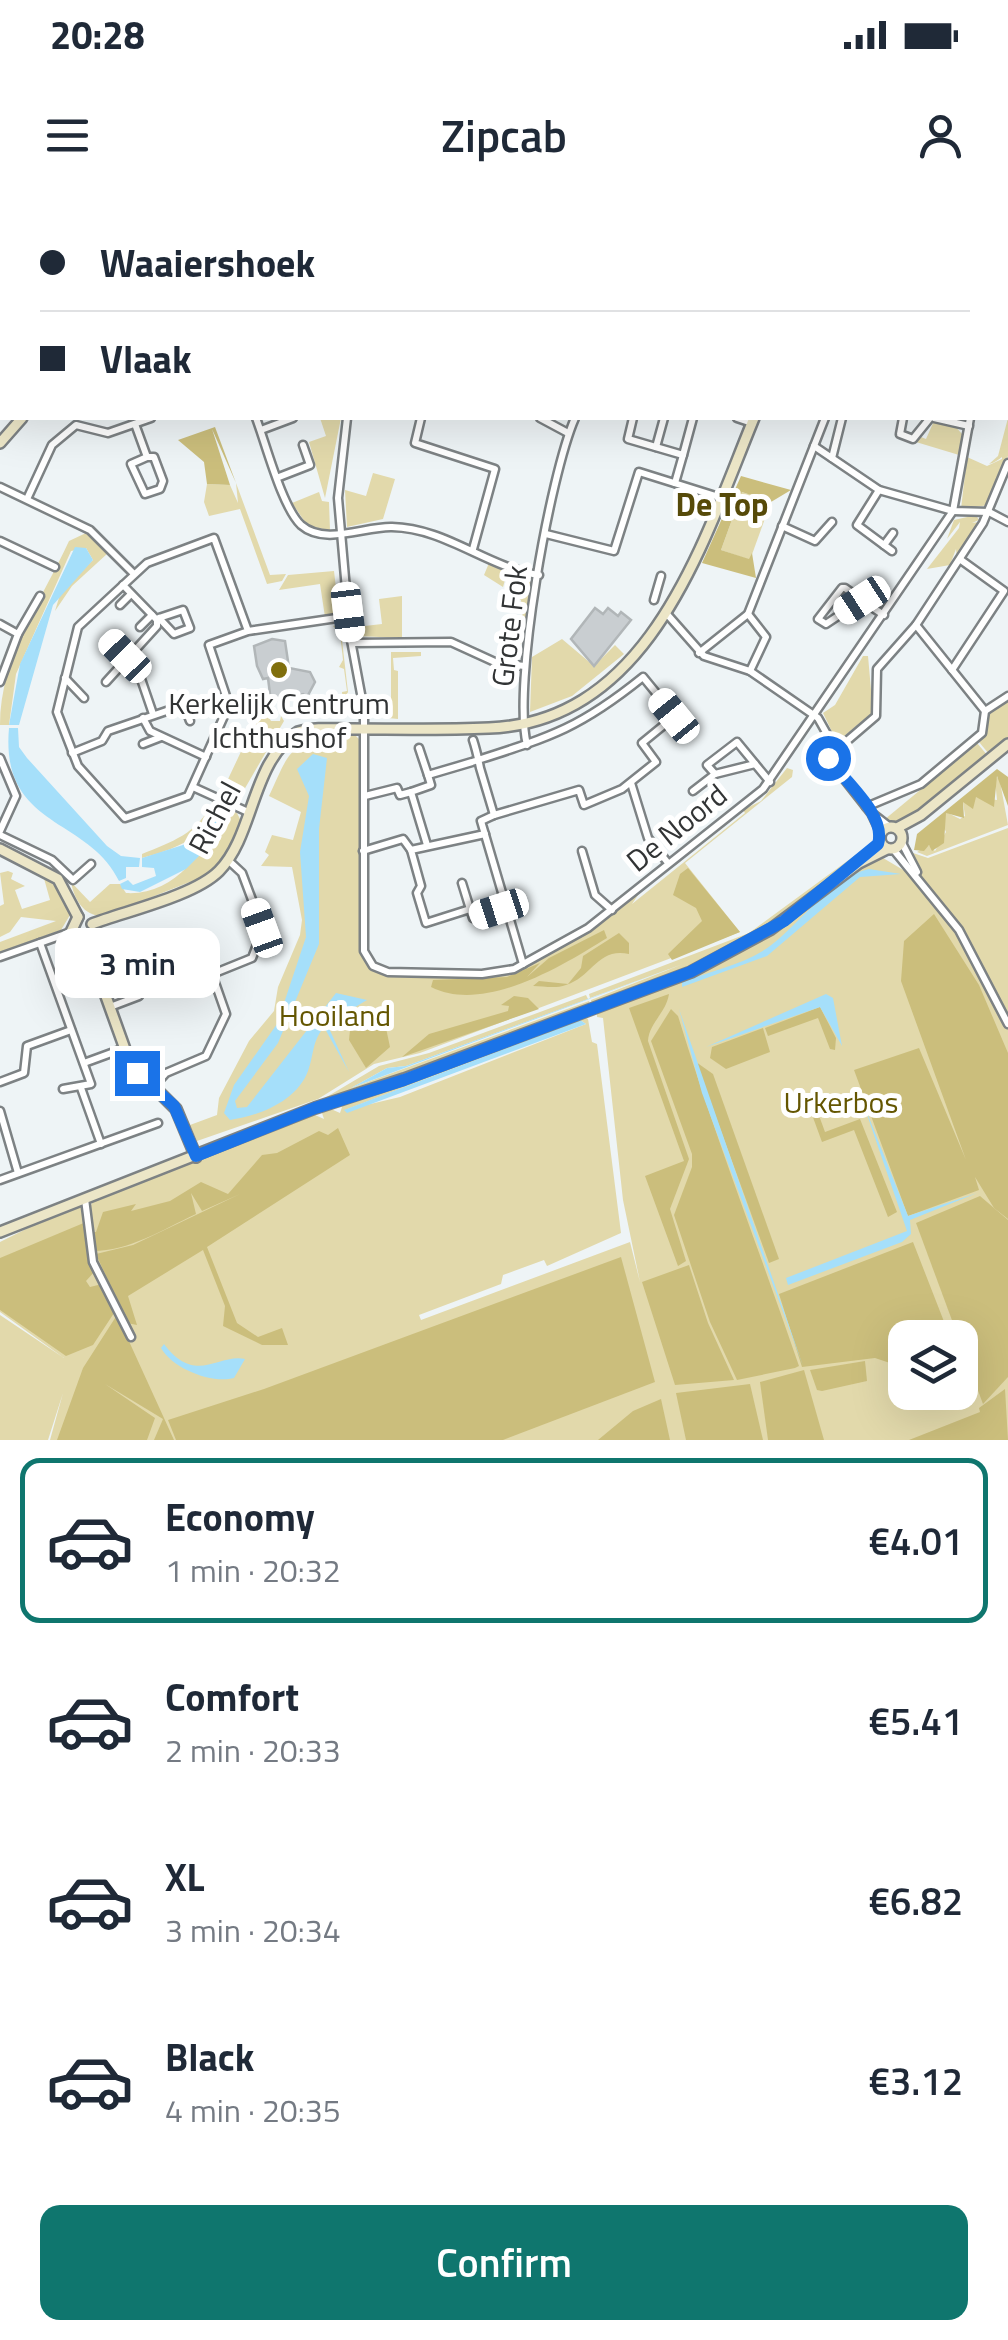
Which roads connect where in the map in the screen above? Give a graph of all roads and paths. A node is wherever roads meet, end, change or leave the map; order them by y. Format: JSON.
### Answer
{"nodes":[{"id":1,"x":20,"y":420,"type":"edge"},
{"id":2,"x":146,"y":420,"type":"edge"},
{"id":3,"x":257,"y":420,"type":"edge"},
{"id":4,"x":287,"y":420,"type":"edge"},
{"id":5,"x":346,"y":420,"type":"edge"},
{"id":6,"x":421,"y":420,"type":"edge"},
{"id":7,"x":544,"y":420,"type":"edge"},
{"id":8,"x":574,"y":420,"type":"edge"},
{"id":9,"x":633,"y":420,"type":"edge"},
{"id":10,"x":663,"y":420,"type":"edge"},
{"id":11,"x":692,"y":420,"type":"edge"},
{"id":12,"x":753,"y":420,"type":"edge"},
{"id":13,"x":823,"y":420,"type":"edge"},
{"id":14,"x":842,"y":420,"type":"edge"},
{"id":15,"x":904,"y":420,"type":"edge"},
{"id":16,"x":930,"y":420,"type":"edge"},
{"id":17,"x":969,"y":422,"type":"edge"},
{"id":18,"x":135,"y":424,"type":"junction"},
{"id":19,"x":261,"y":430,"type":"junction"},
{"id":20,"x":568,"y":433,"type":"junction"},
{"id":21,"x":0,"y":444,"type":"edge"},
{"id":22,"x":303,"y":445,"type":"dead end"},
{"id":23,"x":814,"y":446,"type":"junction"},
{"id":24,"x":656,"y":448,"type":"junction"},
{"id":25,"x":682,"y":455,"type":"junction"},
{"id":26,"x":147,"y":457,"type":"junction"},
{"id":27,"x":832,"y":458,"type":"junction"},
{"id":28,"x":1008,"y":464,"type":"edge"},
{"id":29,"x":279,"y":476,"type":"junction"},
{"id":30,"x":675,"y":483,"type":"junction"},
{"id":31,"x":0,"y":487,"type":"edge"},
{"id":32,"x":879,"y":490,"type":"junction"},
{"id":33,"x":722,"y":498,"type":"junction"},
{"id":34,"x":27,"y":499,"type":"junction"},
{"id":35,"x":954,"y":511,"type":"junction"},
{"id":36,"x":989,"y":512,"type":"junction"},
{"id":37,"x":832,"y":522,"type":"dead end"},
{"id":38,"x":1008,"y":522,"type":"edge"},
{"id":39,"x":782,"y":526,"type":"junction"},
{"id":40,"x":340,"y":533,"type":"junction"},
{"id":41,"x":892,"y":533,"type":"dead end"},
{"id":42,"x":546,"y":534,"type":"junction"},
{"id":43,"x":0,"y":541,"type":"edge"},
{"id":44,"x":884,"y":545,"type":"junction"},
{"id":45,"x":472,"y":549,"type":"junction"},
{"id":46,"x":892,"y":551,"type":"dead end"},
{"id":47,"x":960,"y":560,"type":"junction"},
{"id":48,"x":55,"y":567,"type":"dead end"},
{"id":49,"x":134,"y":574,"type":"junction"},
{"id":50,"x":539,"y":575,"type":"junction"},
{"id":51,"x":661,"y":576,"type":"dead end"},
{"id":52,"x":123,"y":585,"type":"junction"},
{"id":53,"x":657,"y":589,"type":"junction"},
{"id":54,"x":132,"y":594,"type":"junction"},
{"id":55,"x":675,"y":594,"type":"junction"},
{"id":56,"x":40,"y":596,"type":"dead end"},
{"id":57,"x":654,"y":600,"type":"dead end"},
{"id":58,"x":862,"y":600,"type":"junction"},
{"id":59,"x":120,"y":605,"type":"dead end"},
{"id":60,"x":665,"y":612,"type":"junction"},
{"id":61,"x":748,"y":614,"type":"junction"},
{"id":62,"x":884,"y":616,"type":"junction"},
{"id":63,"x":156,"y":618,"type":"junction"},
{"id":64,"x":337,"y":618,"type":"dead end"},
{"id":65,"x":0,"y":624,"type":"edge"},
{"id":66,"x":916,"y":625,"type":"junction"},
{"id":67,"x":140,"y":627,"type":"dead end"},
{"id":68,"x":248,"y":630,"type":"junction"},
{"id":69,"x":18,"y":634,"type":"junction"},
{"id":70,"x":110,"y":640,"type":"dead end"},
{"id":71,"x":353,"y":644,"type":"junction"},
{"id":72,"x":699,"y":652,"type":"junction"},
{"id":73,"x":126,"y":659,"type":"junction"},
{"id":74,"x":525,"y":666,"type":"junction"},
{"id":75,"x":952,"y":670,"type":"junction"},
{"id":76,"x":750,"y":671,"type":"junction"},
{"id":77,"x":64,"y":677,"type":"junction"},
{"id":78,"x":0,"y":682,"type":"edge"},
{"id":79,"x":106,"y":682,"type":"dead end"},
{"id":80,"x":1008,"y":696,"type":"edge"},
{"id":81,"x":84,"y":698,"type":"dead end"},
{"id":82,"x":985,"y":711,"type":"junction"},
{"id":83,"x":153,"y":714,"type":"junction"},
{"id":84,"x":815,"y":716,"type":"junction"},
{"id":85,"x":144,"y":718,"type":"junction"},
{"id":86,"x":190,"y":721,"type":"dead end"},
{"id":87,"x":523,"y":724,"type":"junction"},
{"id":88,"x":364,"y":729,"type":"junction"},
{"id":89,"x":162,"y":737,"type":"junction"},
{"id":90,"x":473,"y":740,"type":"dead end"},
{"id":91,"x":144,"y":744,"type":"dead end"},
{"id":92,"x":527,"y":744,"type":"junction"},
{"id":93,"x":1008,"y":744,"type":"edge"},
{"id":94,"x":419,"y":748,"type":"dead end"},
{"id":95,"x":828,"y":749,"type":"junction"},
{"id":96,"x":72,"y":753,"type":"junction"},
{"id":97,"x":0,"y":758,"type":"edge"},
{"id":98,"x":206,"y":758,"type":"junction"},
{"id":99,"x":478,"y":760,"type":"junction"},
{"id":100,"x":755,"y":764,"type":"junction"},
{"id":101,"x":715,"y":774,"type":"junction"},
{"id":102,"x":428,"y":775,"type":"junction"},
{"id":103,"x":770,"y":782,"type":"junction"},
{"id":104,"x":631,"y":783,"type":"junction"},
{"id":105,"x":192,"y":786,"type":"junction"},
{"id":106,"x":693,"y":791,"type":"dead end"},
{"id":107,"x":411,"y":792,"type":"junction"},
{"id":108,"x":365,"y":796,"type":"junction"},
{"id":109,"x":248,"y":812,"type":"junction"},
{"id":110,"x":494,"y":815,"type":"junction"},
{"id":111,"x":885,"y":830,"type":"junction"},
{"id":112,"x":0,"y":833,"type":"edge"},
{"id":113,"x":485,"y":834,"type":"junction"},
{"id":114,"x":428,"y":845,"type":"junction"},
{"id":115,"x":0,"y":850,"type":"edge"},
{"id":116,"x":411,"y":850,"type":"junction"},
{"id":117,"x":363,"y":851,"type":"junction"},
{"id":118,"x":582,"y":851,"type":"dead end"},
{"id":119,"x":227,"y":859,"type":"junction"},
{"id":120,"x":668,"y":863,"type":"junction"},
{"id":121,"x":91,"y":864,"type":"dead end"},
{"id":122,"x":462,"y":883,"type":"dead end"},
{"id":123,"x":506,"y":907,"type":"junction"},
{"id":124,"x":470,"y":909,"type":"junction"},
{"id":125,"x":612,"y":910,"type":"junction"},
{"id":126,"x":78,"y":917,"type":"junction"},
{"id":127,"x":92,"y":924,"type":"junction"},
{"id":128,"x":71,"y":932,"type":"junction"},
{"id":129,"x":85,"y":938,"type":"junction"},
{"id":130,"x":40,"y":943,"type":"junction"},
{"id":131,"x":0,"y":957,"type":"edge"},
{"id":132,"x":523,"y":964,"type":"junction"},
{"id":133,"x":212,"y":974,"type":"junction"},
{"id":134,"x":110,"y":1007,"type":"junction"},
{"id":135,"x":1008,"y":1024,"type":"edge"},
{"id":136,"x":71,"y":1030,"type":"junction"},
{"id":137,"x":125,"y":1048,"type":"junction"},
{"id":138,"x":84,"y":1063,"type":"junction"},
{"id":139,"x":0,"y":1082,"type":"edge"},
{"id":140,"x":153,"y":1087,"type":"junction"},
{"id":141,"x":81,"y":1088,"type":"junction"},
{"id":142,"x":63,"y":1089,"type":"dead end"},
{"id":143,"x":0,"y":1112,"type":"edge"},
{"id":144,"x":158,"y":1123,"type":"dead end"},
{"id":145,"x":101,"y":1144,"type":"junction"},
{"id":146,"x":196,"y":1156,"type":"junction"},
{"id":147,"x":18,"y":1173,"type":"junction"},
{"id":148,"x":0,"y":1180,"type":"edge"},
{"id":149,"x":85,"y":1198,"type":"junction"},
{"id":150,"x":0,"y":1232,"type":"edge"},
{"id":151,"x":130,"y":1336,"type":"dead end"}],
"edges":[{"from":1,"to":21,"type":"street"},
{"from":2,"to":18,"type":"street"},
{"from":3,"to":19,"type":"street"},
{"from":4,"to":19,"type":"street"},
{"from":5,"to":40,"type":"street"},
{"from":6,"to":45,"type":"street"},
{"from":7,"to":20,"type":"street"},
{"from":8,"to":20,"type":"street","name":"Grote Fok"},
{"from":9,"to":24,"type":"street"},
{"from":10,"to":24,"type":"street"},
{"from":11,"to":25,"type":"street"},
{"from":12,"to":33,"type":"street"},
{"from":13,"to":23,"type":"street"},
{"from":14,"to":27,"type":"street"},
{"from":15,"to":16,"type":"street","name":"De Noord"},
{"from":17,"to":35,"type":"street","name":"De Noord"},
{"from":18,"to":26,"type":"street"},
{"from":18,"to":34,"type":"street"},
{"from":19,"to":29,"type":"street"},
{"from":20,"to":42,"type":"street","name":"Grote Fok"},
{"from":22,"to":29,"type":"street"},
{"from":23,"to":27,"type":"street"},
{"from":23,"to":39,"type":"street"},
{"from":24,"to":25,"type":"street"},
{"from":25,"to":30,"type":"street"},
{"from":26,"to":26,"type":"street"},
{"from":27,"to":32,"type":"street"},
{"from":28,"to":36,"type":"street"},
{"from":29,"to":40,"type":"street"},
{"from":30,"to":33,"type":"street"},
{"from":30,"to":42,"type":"street","name":"Grote Fok"},
{"from":31,"to":34,"type":"street"},
{"from":32,"to":35,"type":"street"},
{"from":32,"to":44,"type":"street"},
{"from":33,"to":55,"type":"street"},
{"from":34,"to":49,"type":"street"},
{"from":35,"to":36,"type":"street"},
{"from":35,"to":62,"type":"street","name":"De Noord"},
{"from":36,"to":38,"type":"street"},
{"from":36,"to":47,"type":"street"},
{"from":37,"to":39,"type":"street"},
{"from":39,"to":61,"type":"street"},
{"from":40,"to":45,"type":"street"},
{"from":40,"to":71,"type":"street"},
{"from":41,"to":44,"type":"street"},
{"from":42,"to":50,"type":"street","name":"Grote Fok"},
{"from":43,"to":48,"type":"street"},
{"from":44,"to":46,"type":"street"},
{"from":45,"to":50,"type":"street"},
{"from":47,"to":66,"type":"street"},
{"from":47,"to":75,"type":"street"},
{"from":49,"to":52,"type":"street"},
{"from":49,"to":68,"type":"street"},
{"from":50,"to":74,"type":"street","name":"Grote Fok"},
{"from":51,"to":53,"type":"street"},
{"from":52,"to":54,"type":"street"},
{"from":52,"to":77,"type":"street"},
{"from":53,"to":55,"type":"street"},
{"from":53,"to":57,"type":"street"},
{"from":54,"to":59,"type":"street"},
{"from":54,"to":63,"type":"street"},
{"from":55,"to":60,"type":"street"},
{"from":56,"to":69,"type":"street"},
{"from":58,"to":58,"type":"street"},
{"from":58,"to":62,"type":"street"},
{"from":60,"to":72,"type":"street"},
{"from":60,"to":87,"type":"street"},
{"from":61,"to":72,"type":"street"},
{"from":61,"to":76,"type":"street"},
{"from":62,"to":84,"type":"street","name":"De Noord"},
{"from":63,"to":63,"type":"street"},
{"from":63,"to":67,"type":"street"},
{"from":63,"to":73,"type":"street"},
{"from":64,"to":68,"type":"street"},
{"from":65,"to":69,"type":"street"},
{"from":66,"to":75,"type":"street"},
{"from":66,"to":95,"type":"street"},
{"from":68,"to":98,"type":"street"},
{"from":69,"to":78,"type":"street"},
{"from":70,"to":73,"type":"street"},
{"from":71,"to":74,"type":"street"},
{"from":71,"to":88,"type":"street"},
{"from":72,"to":76,"type":"street"},
{"from":73,"to":79,"type":"street"},
{"from":73,"to":83,"type":"street"},
{"from":74,"to":87,"type":"street","name":"Grote Fok"},
{"from":75,"to":82,"type":"street"},
{"from":76,"to":84,"type":"street"},
{"from":77,"to":81,"type":"street"},
{"from":77,"to":96,"type":"street"},
{"from":80,"to":82,"type":"street"},
{"from":82,"to":111,"type":"street"},
{"from":83,"to":85,"type":"street"},
{"from":83,"to":86,"type":"street"},
{"from":84,"to":95,"type":"street"},
{"from":84,"to":103,"type":"street","name":"De Noord"},
{"from":85,"to":89,"type":"street"},
{"from":85,"to":96,"type":"street"},
{"from":87,"to":88,"type":"street"},
{"from":87,"to":92,"type":"street","name":"Grote Fok"},
{"from":88,"to":108,"type":"street"},
{"from":88,"to":109,"type":"street","name":"Richel"},
{"from":89,"to":91,"type":"street"},
{"from":89,"to":98,"type":"street"},
{"from":90,"to":99,"type":"street"},
{"from":92,"to":99,"type":"street"},
{"from":92,"to":104,"type":"street"},
{"from":93,"to":111,"type":"street"},
{"from":94,"to":102,"type":"street"},
{"from":95,"to":111,"type":"street"},
{"from":96,"to":105,"type":"street"},
{"from":97,"to":112,"type":"street"},
{"from":98,"to":105,"type":"street"},
{"from":99,"to":102,"type":"street"},
{"from":99,"to":110,"type":"street"},
{"from":100,"to":101,"type":"street","name":"De Noord"},
{"from":100,"to":101,"type":"street","name":"De Noord"},
{"from":100,"to":103,"type":"street","name":"De Noord"},
{"from":101,"to":106,"type":"street","name":"De Noord"},
{"from":102,"to":107,"type":"street"},
{"from":103,"to":120,"type":"street","name":"De Noord"},
{"from":104,"to":110,"type":"street"},
{"from":104,"to":120,"type":"street"},
{"from":105,"to":109,"type":"street"},
{"from":107,"to":108,"type":"street"},
{"from":107,"to":114,"type":"street"},
{"from":108,"to":117,"type":"street"},
{"from":109,"to":119,"type":"street","name":"Richel"},
{"from":110,"to":113,"type":"street"},
{"from":111,"to":135,"type":"street"},
{"from":111,"to":146,"type":"street"},
{"from":112,"to":121,"type":"street"},
{"from":113,"to":114,"type":"street"},
{"from":113,"to":123,"type":"street"},
{"from":114,"to":116,"type":"street"},
{"from":115,"to":126,"type":"street"},
{"from":116,"to":117,"type":"street"},
{"from":116,"to":124,"type":"street"},
{"from":117,"to":132,"type":"street","name":"De Noord"},
{"from":118,"to":125,"type":"street","name":"De Noord"},
{"from":119,"to":127,"type":"street","name":"Richel"},
{"from":119,"to":133,"type":"street"},
{"from":120,"to":125,"type":"street","name":"De Noord"},
{"from":122,"to":124,"type":"street"},
{"from":123,"to":124,"type":"street"},
{"from":123,"to":132,"type":"street"},
{"from":125,"to":132,"type":"street","name":"De Noord"},
{"from":126,"to":127,"type":"street"},
{"from":126,"to":128,"type":"street"},
{"from":127,"to":129,"type":"street"},
{"from":128,"to":129,"type":"street"},
{"from":128,"to":130,"type":"street"},
{"from":129,"to":134,"type":"street"},
{"from":130,"to":131,"type":"street"},
{"from":130,"to":136,"type":"street"},
{"from":133,"to":134,"type":"street"},
{"from":133,"to":140,"type":"street"},
{"from":134,"to":137,"type":"street"},
{"from":136,"to":138,"type":"street"},
{"from":136,"to":139,"type":"street"},
{"from":137,"to":138,"type":"street"},
{"from":137,"to":140,"type":"street"},
{"from":138,"to":141,"type":"street"},
{"from":140,"to":146,"type":"street"},
{"from":141,"to":142,"type":"street"},
{"from":141,"to":145,"type":"street"},
{"from":143,"to":147,"type":"street"},
{"from":144,"to":145,"type":"street"},
{"from":145,"to":147,"type":"street"},
{"from":146,"to":149,"type":"street"},
{"from":147,"to":148,"type":"street"},
{"from":149,"to":150,"type":"street"},
{"from":149,"to":151,"type":"street"}]}
